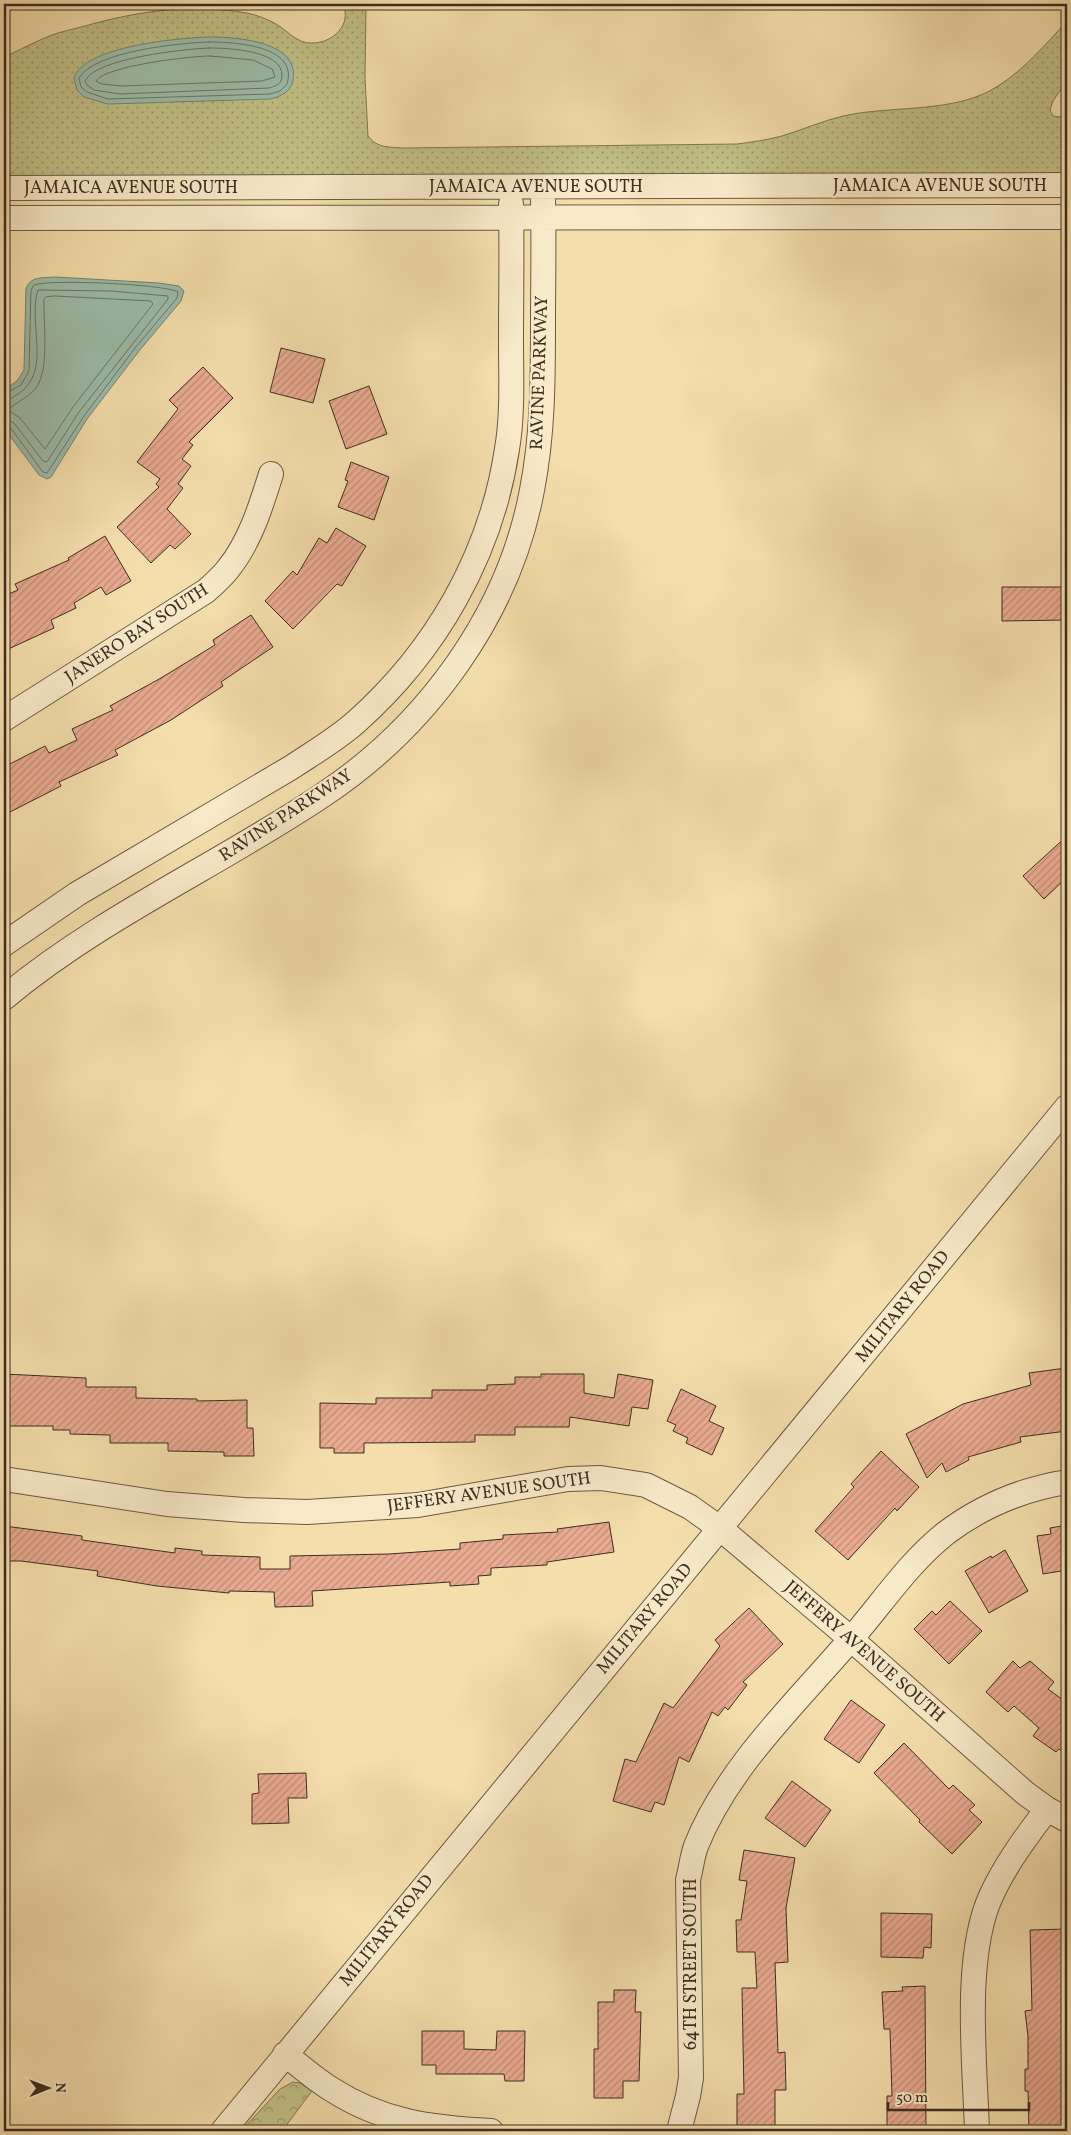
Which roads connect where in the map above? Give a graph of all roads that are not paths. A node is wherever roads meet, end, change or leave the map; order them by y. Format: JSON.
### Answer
{"nodes":[{"id":1,"x":1067,"y":185,"type":"edge"},
{"id":2,"x":543,"y":187,"type":"junction"},
{"id":3,"x":4,"y":188,"type":"edge"},
{"id":4,"x":510,"y":188,"type":"junction"},
{"id":5,"x":1067,"y":217,"type":"edge"},
{"id":6,"x":4,"y":218,"type":"edge"},
{"id":7,"x":511,"y":218,"type":"junction"},
{"id":8,"x":543,"y":218,"type":"junction"},
{"id":9,"x":271,"y":474,"type":"dead end"},
{"id":10,"x":4,"y":719,"type":"edge"},
{"id":11,"x":4,"y":944,"type":"edge"},
{"id":12,"x":4,"y":998,"type":"edge"},
{"id":13,"x":1067,"y":1107,"type":"edge"},
{"id":14,"x":4,"y":1479,"type":"edge"},
{"id":15,"x":1067,"y":1482,"type":"edge"},
{"id":16,"x":720,"y":1529,"type":"junction"},
{"id":17,"x":851,"y":1640,"type":"junction"},
{"id":18,"x":1057,"y":1815,"type":"edge"},
{"id":19,"x":285,"y":2054,"type":"junction"},
{"id":20,"x":223,"y":2131,"type":"edge"},
{"id":21,"x":491,"y":2131,"type":"edge"},
{"id":22,"x":678,"y":2131,"type":"edge"},
{"id":23,"x":977,"y":2131,"type":"edge"}],
"edges":[{"from":1,"to":2,"type":"street","name":"JAMAICA AVENUE SOUTH"},
{"from":2,"to":4,"type":"street","name":"JAMAICA AVENUE SOUTH"},
{"from":2,"to":8,"type":"street","name":"RAVINE PARKWAY"},
{"from":3,"to":4,"type":"street","name":"JAMAICA AVENUE SOUTH"},
{"from":4,"to":7,"type":"street","name":"RAVINE PARKWAY"},
{"from":5,"to":8,"type":"street","name":"JAMAICA AVENUE SOUTH"},
{"from":6,"to":7,"type":"street","name":"JAMAICA AVENUE SOUTH"},
{"from":7,"to":8,"type":"street","name":"JAMAICA AVENUE SOUTH"},
{"from":7,"to":11,"type":"street","name":"RAVINE PARKWAY"},
{"from":8,"to":12,"type":"street","name":"RAVINE PARKWAY"},
{"from":9,"to":10,"type":"street","name":"JANERO BAY SOUTH"},
{"from":13,"to":16,"type":"street","name":"MILITARY ROAD"},
{"from":14,"to":16,"type":"street","name":"JEFFERY AVENUE SOUTH"},
{"from":15,"to":17,"type":"street","name":"64TH STREET SOUTH"},
{"from":16,"to":17,"type":"street","name":"JEFFERY AVENUE SOUTH"},
{"from":16,"to":19,"type":"street","name":"MILITARY ROAD"},
{"from":17,"to":18,"type":"street","name":"JEFFERY AVENUE SOUTH"},
{"from":17,"to":22,"type":"street","name":"64TH STREET SOUTH"},
{"from":18,"to":23,"type":"street"},
{"from":19,"to":20,"type":"street","name":"MILITARY ROAD"},
{"from":19,"to":21,"type":"street"}]}
